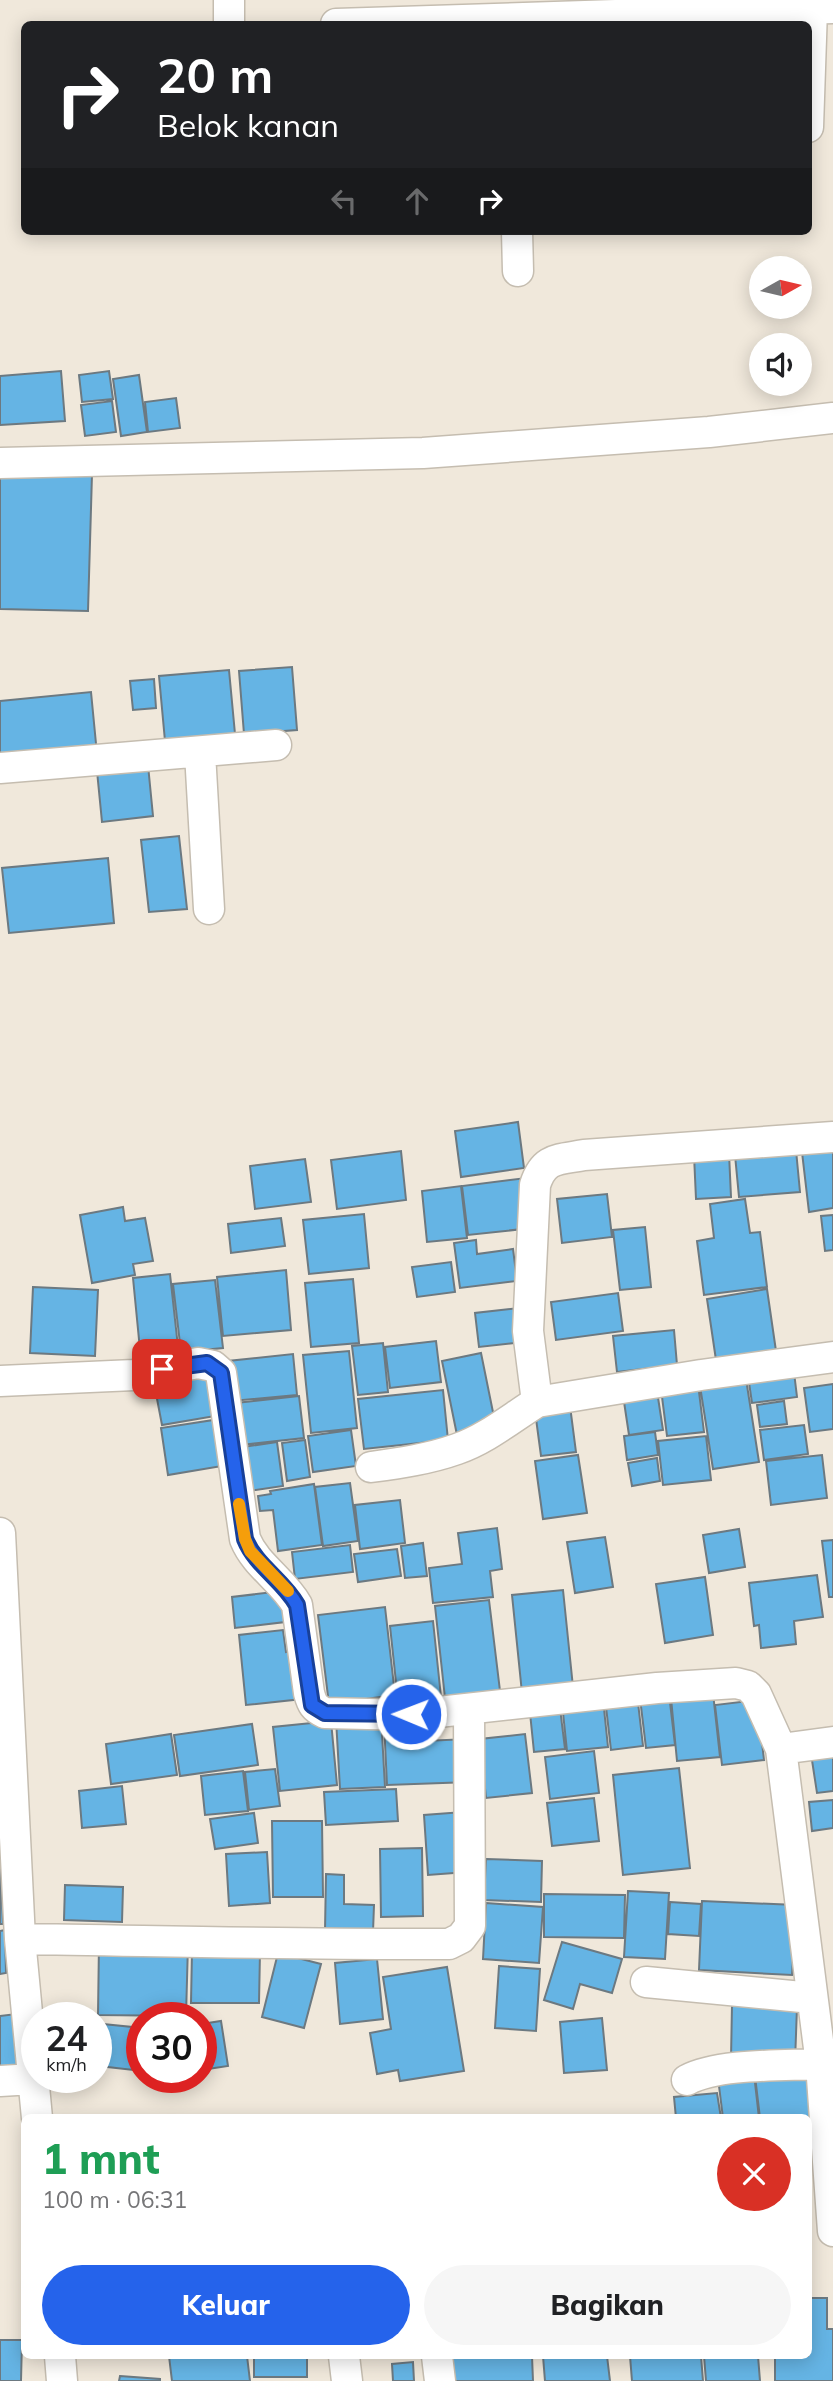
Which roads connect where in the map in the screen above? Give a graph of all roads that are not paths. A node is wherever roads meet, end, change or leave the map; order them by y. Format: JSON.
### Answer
{"nodes":[{"id":1,"x":229,"y":0,"type":"edge"},
{"id":2,"x":822,"y":8,"type":"edge"},
{"id":3,"x":654,"y":19,"type":"edge"},
{"id":4,"x":229,"y":21,"type":"edge"},
{"id":5,"x":558,"y":21,"type":"edge"},
{"id":6,"x":812,"y":93,"type":"edge"},
{"id":7,"x":517,"y":235,"type":"edge"},
{"id":8,"x":518,"y":271,"type":"dead end"},
{"id":9,"x":833,"y":418,"type":"edge"},
{"id":10,"x":0,"y":463,"type":"edge"},
{"id":11,"x":276,"y":745,"type":"dead end"},
{"id":12,"x":200,"y":753,"type":"junction"},
{"id":13,"x":0,"y":768,"type":"edge"},
{"id":14,"x":209,"y":909,"type":"dead end"},
{"id":15,"x":833,"y":1137,"type":"edge"},
{"id":16,"x":833,"y":1357,"type":"edge"},
{"id":17,"x":0,"y":1381,"type":"edge"},
{"id":18,"x":537,"y":1402,"type":"junction"},
{"id":19,"x":371,"y":1467,"type":"dead end"},
{"id":20,"x":0,"y":1533,"type":"edge"},
{"id":21,"x":469,"y":1709,"type":"junction"},
{"id":22,"x":833,"y":1742,"type":"edge"},
{"id":23,"x":781,"y":1749,"type":"junction"},
{"id":24,"x":20,"y":1939,"type":"junction"},
{"id":25,"x":646,"y":1982,"type":"dead end"},
{"id":26,"x":812,"y":1997,"type":"junction"},
{"id":27,"x":26,"y":2002,"type":"edge"},
{"id":28,"x":825,"y":2032,"type":"edge"},
{"id":29,"x":821,"y":2064,"type":"junction"},
{"id":30,"x":21,"y":2080,"type":"edge"},
{"id":31,"x":687,"y":2080,"type":"dead end"},
{"id":32,"x":0,"y":2081,"type":"edge"},
{"id":33,"x":34,"y":2093,"type":"edge"},
{"id":34,"x":37,"y":2114,"type":"edge"},
{"id":35,"x":833,"y":2231,"type":"edge"},
{"id":36,"x":60,"y":2359,"type":"edge"},
{"id":37,"x":344,"y":2359,"type":"edge"},
{"id":38,"x":437,"y":2359,"type":"edge"},
{"id":39,"x":62,"y":2381,"type":"edge"},
{"id":40,"x":347,"y":2381,"type":"edge"},
{"id":41,"x":440,"y":2381,"type":"edge"}],
"edges":[{"from":1,"to":4,"type":"street"},
{"from":2,"to":3,"type":"street"},
{"from":2,"to":6,"type":"street"},
{"from":3,"to":5,"type":"street"},
{"from":7,"to":8,"type":"street"},
{"from":9,"to":10,"type":"street"},
{"from":11,"to":12,"type":"street"},
{"from":12,"to":13,"type":"street"},
{"from":12,"to":14,"type":"street"},
{"from":15,"to":18,"type":"street"},
{"from":16,"to":18,"type":"street"},
{"from":17,"to":21,"type":"street"},
{"from":18,"to":19,"type":"street"},
{"from":20,"to":24,"type":"street"},
{"from":21,"to":23,"type":"street"},
{"from":21,"to":24,"type":"street"},
{"from":22,"to":23,"type":"street"},
{"from":23,"to":26,"type":"street"},
{"from":24,"to":27,"type":"street"},
{"from":25,"to":26,"type":"street"},
{"from":26,"to":28,"type":"street"},
{"from":28,"to":29,"type":"street"},
{"from":29,"to":31,"type":"street"},
{"from":29,"to":35,"type":"street"},
{"from":30,"to":32,"type":"street"},
{"from":33,"to":34,"type":"street"},
{"from":36,"to":39,"type":"street"},
{"from":37,"to":40,"type":"street"},
{"from":38,"to":41,"type":"street"}]}
